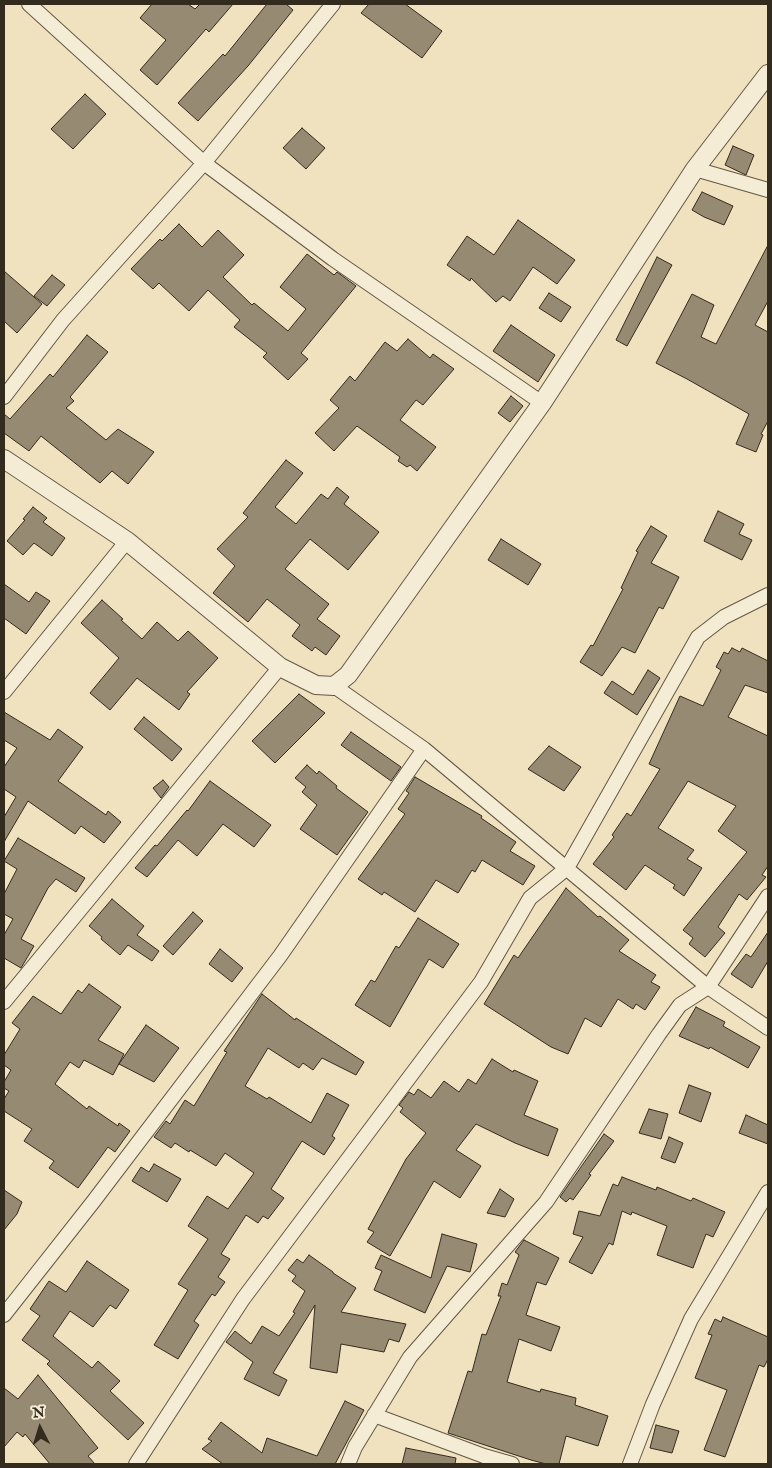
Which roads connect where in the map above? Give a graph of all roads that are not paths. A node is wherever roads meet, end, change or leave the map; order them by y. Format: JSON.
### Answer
{"nodes":[{"id":1,"x":30,"y":4,"type":"edge"},
{"id":2,"x":314,"y":4,"type":"edge"},
{"id":3,"x":329,"y":8,"type":"edge"},
{"id":4,"x":768,"y":74,"type":"edge"},
{"id":5,"x":204,"y":162,"type":"junction"},
{"id":6,"x":695,"y":169,"type":"junction"},
{"id":7,"x":768,"y":190,"type":"edge"},
{"id":8,"x":4,"y":398,"type":"edge"},
{"id":9,"x":542,"y":403,"type":"junction"},
{"id":10,"x":4,"y":459,"type":"edge"},
{"id":11,"x":127,"y":541,"type":"junction"},
{"id":12,"x":768,"y":595,"type":"edge"},
{"id":13,"x":280,"y":667,"type":"junction"},
{"id":14,"x":334,"y":686,"type":"junction"},
{"id":15,"x":4,"y":692,"type":"edge"},
{"id":16,"x":424,"y":749,"type":"junction"},
{"id":17,"x":567,"y":868,"type":"junction"},
{"id":18,"x":768,"y":896,"type":"edge"},
{"id":19,"x":708,"y":988,"type":"junction"},
{"id":20,"x":4,"y":1002,"type":"edge"},
{"id":21,"x":768,"y":1028,"type":"edge"},
{"id":22,"x":768,"y":1192,"type":"edge"},
{"id":23,"x":4,"y":1315,"type":"edge"},
{"id":24,"x":374,"y":1415,"type":"junction"},
{"id":25,"x":136,"y":1464,"type":"edge"},
{"id":26,"x":348,"y":1464,"type":"edge"},
{"id":27,"x":512,"y":1464,"type":"edge"},
{"id":28,"x":630,"y":1464,"type":"edge"}],
"edges":[{"from":1,"to":5,"type":"street"},
{"from":2,"to":3,"type":"street"},
{"from":3,"to":5,"type":"street"},
{"from":4,"to":6,"type":"street"},
{"from":5,"to":8,"type":"street"},
{"from":5,"to":9,"type":"street"},
{"from":6,"to":7,"type":"street"},
{"from":6,"to":9,"type":"street"},
{"from":9,"to":14,"type":"street"},
{"from":10,"to":11,"type":"street"},
{"from":11,"to":13,"type":"street"},
{"from":11,"to":15,"type":"street"},
{"from":12,"to":17,"type":"street"},
{"from":13,"to":14,"type":"street"},
{"from":13,"to":20,"type":"street"},
{"from":14,"to":16,"type":"street"},
{"from":16,"to":17,"type":"street"},
{"from":16,"to":23,"type":"street"},
{"from":17,"to":19,"type":"street"},
{"from":17,"to":25,"type":"street"},
{"from":18,"to":19,"type":"street"},
{"from":19,"to":21,"type":"street"},
{"from":19,"to":24,"type":"street"},
{"from":22,"to":28,"type":"street"},
{"from":24,"to":26,"type":"street"},
{"from":24,"to":27,"type":"street"}]}
